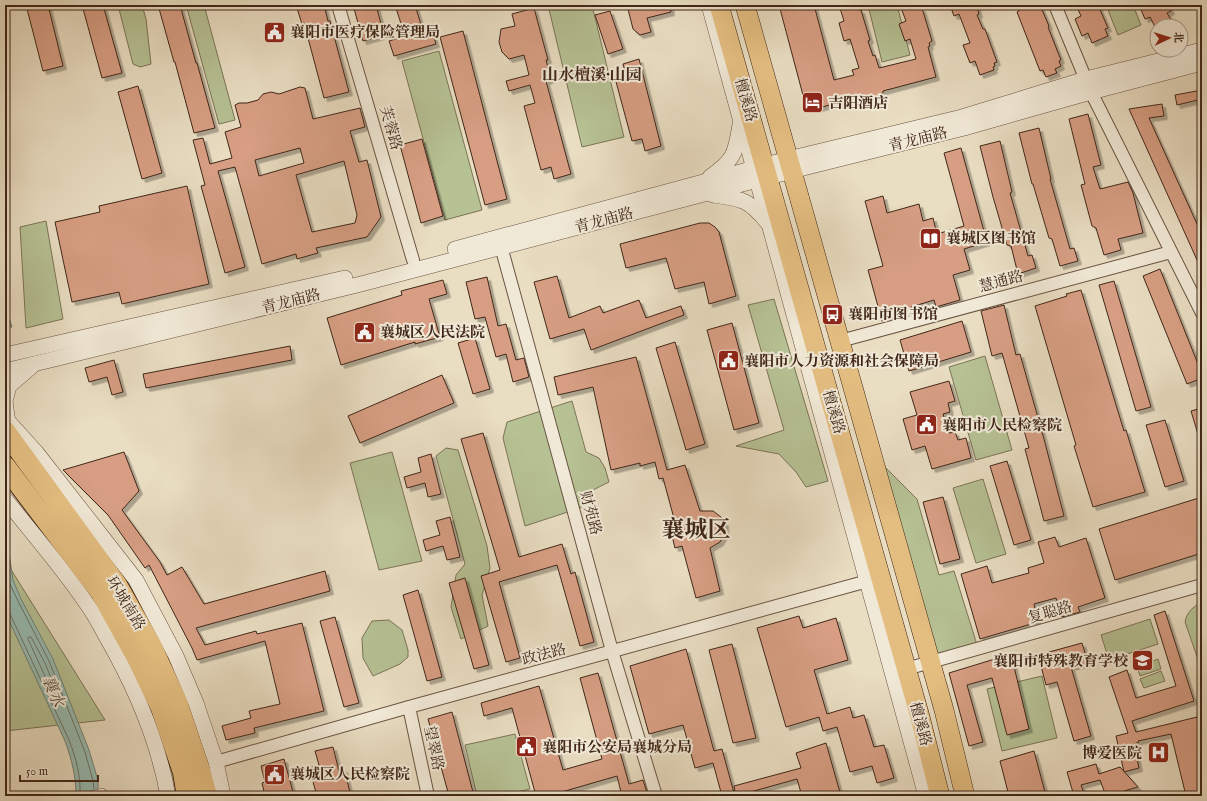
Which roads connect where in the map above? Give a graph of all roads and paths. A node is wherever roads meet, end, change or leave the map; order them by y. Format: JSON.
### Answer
{"nodes":[{"id":1,"x":338,"y":5,"type":"edge"},
{"id":2,"x":709,"y":5,"type":"edge"},
{"id":3,"x":719,"y":5,"type":"edge"},
{"id":4,"x":745,"y":5,"type":"edge"},
{"id":5,"x":753,"y":5,"type":"edge"},
{"id":6,"x":1055,"y":5,"type":"edge"},
{"id":7,"x":1202,"y":50,"type":"edge"},
{"id":8,"x":1202,"y":64,"type":"edge"},
{"id":9,"x":1089,"y":86,"type":"junction"},
{"id":10,"x":741,"y":120,"type":"junction"},
{"id":11,"x":793,"y":164,"type":"junction"},
{"id":12,"x":761,"y":173,"type":"junction"},
{"id":13,"x":703,"y":188,"type":"junction"},
{"id":14,"x":770,"y":226,"type":"junction"},
{"id":15,"x":500,"y":242,"type":"junction"},
{"id":16,"x":1171,"y":252,"type":"junction"},
{"id":17,"x":413,"y":260,"type":"junction"},
{"id":18,"x":1202,"y":313,"type":"edge"},
{"id":19,"x":843,"y":340,"type":"junction"},
{"id":20,"x":9,"y":353,"type":"edge"},
{"id":21,"x":36,"y":363,"type":"junction"},
{"id":22,"x":5,"y":371,"type":"edge"},
{"id":23,"x":8,"y":430,"type":"edge"},
{"id":24,"x":5,"y":466,"type":"edge"},
{"id":25,"x":5,"y":499,"type":"edge"},
{"id":26,"x":874,"y":580,"type":"junction"},
{"id":27,"x":1202,"y":585,"type":"edge"},
{"id":28,"x":612,"y":652,"type":"junction"},
{"id":29,"x":933,"y":661,"type":"junction"},
{"id":30,"x":906,"y":668,"type":"junction"},
{"id":31,"x":409,"y":707,"type":"junction"},
{"id":32,"x":191,"y":769,"type":"junction"},
{"id":33,"x":102,"y":793,"type":"dead end"},
{"id":34,"x":90,"y":796,"type":"edge"},
{"id":35,"x":168,"y":796,"type":"edge"},
{"id":36,"x":187,"y":796,"type":"edge"},
{"id":37,"x":206,"y":796,"type":"edge"},
{"id":38,"x":223,"y":796,"type":"edge"},
{"id":39,"x":428,"y":796,"type":"edge"},
{"id":40,"x":656,"y":796,"type":"edge"},
{"id":41,"x":926,"y":796,"type":"edge"},
{"id":42,"x":940,"y":796,"type":"edge"},
{"id":43,"x":965,"y":796,"type":"edge"},
{"id":44,"x":972,"y":796,"type":"edge"}],
"edges":[{"from":1,"to":17,"type":"street","name":"芙蓉路"},
{"from":2,"to":10,"type":"street"},
{"from":3,"to":12,"type":"main road","name":"檀溪路"},
{"from":4,"to":11,"type":"main road","name":"檀溪路"},
{"from":5,"to":11,"type":"street"},
{"from":6,"to":9,"type":"street"},
{"from":7,"to":9,"type":"street","name":"青龙庙路"},
{"from":8,"to":9,"type":"street","name":"青龙庙路"},
{"from":9,"to":11,"type":"street","name":"青龙庙路"},
{"from":9,"to":16,"type":"street"},
{"from":10,"to":12,"type":"street"},
{"from":10,"to":13,"type":"street"},
{"from":11,"to":12,"type":"street","name":"青龙庙路"},
{"from":11,"to":19,"type":"main road","name":"檀溪路"},
{"from":12,"to":13,"type":"street","name":"青龙庙路"},
{"from":12,"to":14,"type":"street"},
{"from":12,"to":26,"type":"main road","name":"檀溪路"},
{"from":13,"to":14,"type":"street"},
{"from":13,"to":15,"type":"street","name":"青龙庙路"},
{"from":14,"to":26,"type":"street"},
{"from":15,"to":17,"type":"street","name":"青龙庙路"},
{"from":15,"to":21,"type":"street","name":"青龙庙路"},
{"from":15,"to":28,"type":"street","name":"财苑路"},
{"from":16,"to":18,"type":"street"},
{"from":16,"to":19,"type":"street","name":"慧通路"},
{"from":17,"to":20,"type":"street","name":"青龙庙路"},
{"from":19,"to":29,"type":"main road","name":"檀溪路"},
{"from":21,"to":22,"type":"street","name":"青龙庙路"},
{"from":21,"to":23,"type":"street"},
{"from":23,"to":32,"type":"highway","name":"环城南路"},
{"from":24,"to":32,"type":"highway","name":"环城南路"},
{"from":25,"to":32,"type":"street"},
{"from":26,"to":28,"type":"street","name":"政法路"},
{"from":26,"to":30,"type":"main road","name":"檀溪路"},
{"from":26,"to":41,"type":"street"},
{"from":27,"to":29,"type":"street","name":"复聪路"},
{"from":28,"to":31,"type":"street","name":"政法路"},
{"from":28,"to":40,"type":"street","name":"财苑路"},
{"from":29,"to":30,"type":"street","name":"复聪路"},
{"from":29,"to":43,"type":"main road","name":"檀溪路"},
{"from":29,"to":44,"type":"street"},
{"from":30,"to":42,"type":"main road","name":"檀溪路"},
{"from":31,"to":32,"type":"street","name":"政法路"},
{"from":31,"to":39,"type":"street","name":"望翠路"},
{"from":32,"to":35,"type":"street"},
{"from":32,"to":36,"type":"highway","name":"环城南路"},
{"from":32,"to":37,"type":"highway","name":"环城南路"},
{"from":32,"to":38,"type":"street"},
{"from":33,"to":34,"type":"street"}]}
